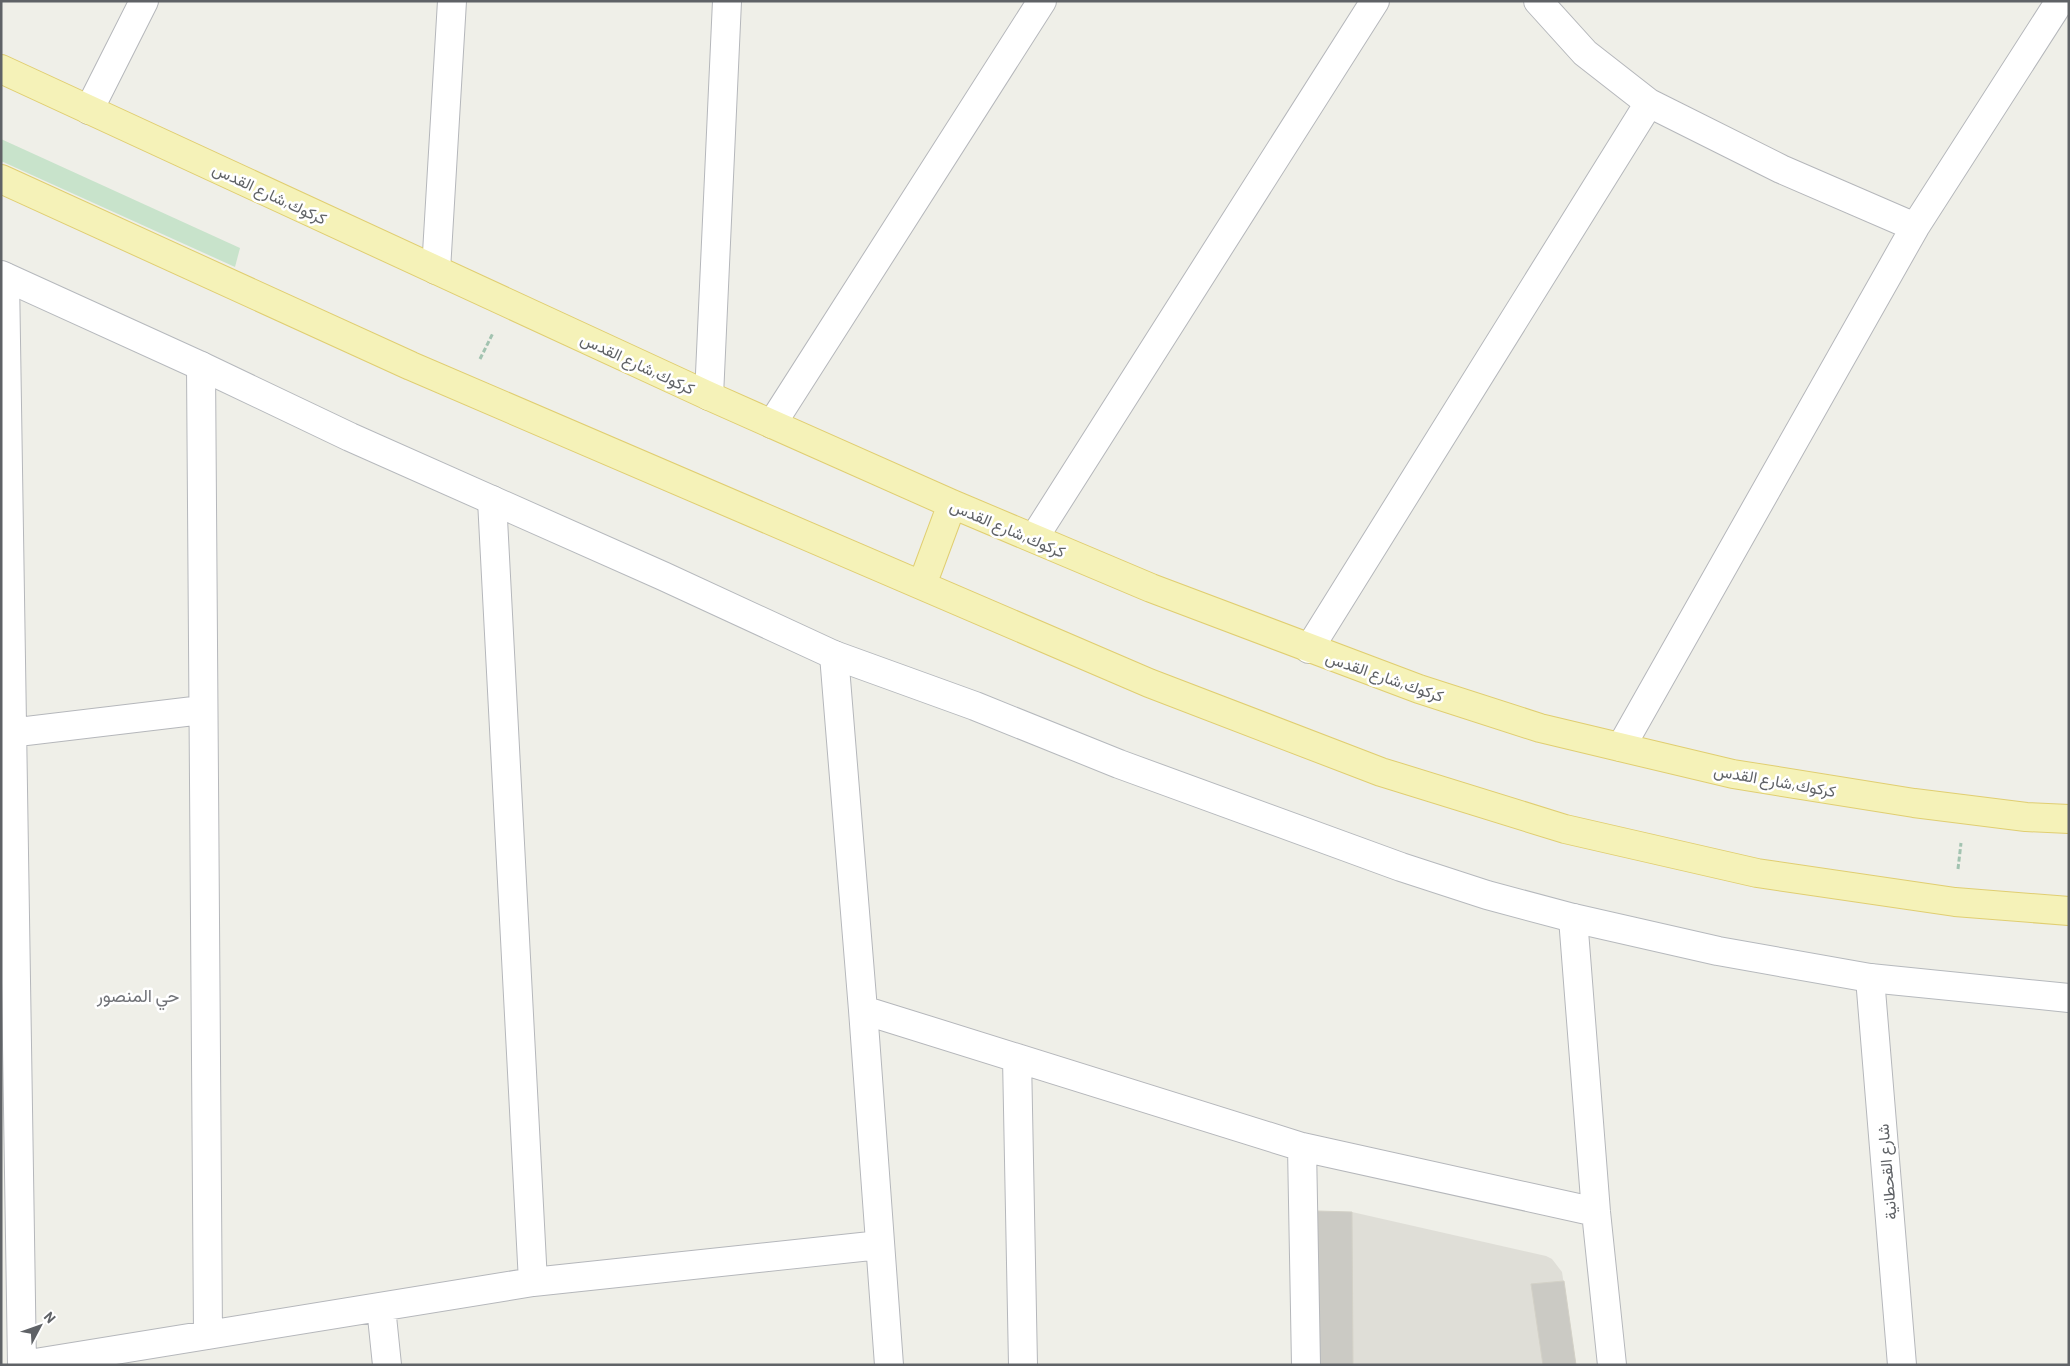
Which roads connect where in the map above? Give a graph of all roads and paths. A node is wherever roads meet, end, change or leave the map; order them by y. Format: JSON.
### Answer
{"nodes":[{"id":1,"x":144,"y":1,"type":"edge"},
{"id":2,"x":452,"y":1,"type":"edge"},
{"id":3,"x":728,"y":1,"type":"edge"},
{"id":4,"x":1042,"y":1,"type":"edge"},
{"id":5,"x":1375,"y":1,"type":"edge"},
{"id":6,"x":1538,"y":1,"type":"edge"},
{"id":7,"x":2060,"y":1,"type":"edge"},
{"id":8,"x":1,"y":69,"type":"edge"},
{"id":9,"x":1649,"y":103,"type":"junction"},
{"id":10,"x":89,"y":110,"type":"junction"},
{"id":11,"x":1,"y":179,"type":"edge"},
{"id":12,"x":1914,"y":227,"type":"junction"},
{"id":13,"x":436,"y":270,"type":"junction"},
{"id":14,"x":3,"y":276,"type":"edge"},
{"id":15,"x":507,"y":302,"type":"junction"},
{"id":16,"x":201,"y":366,"type":"junction"},
{"id":17,"x":466,"y":389,"type":"junction"},
{"id":18,"x":709,"y":396,"type":"junction"},
{"id":19,"x":772,"y":424,"type":"junction"},
{"id":20,"x":492,"y":500,"type":"junction"},
{"id":21,"x":952,"y":504,"type":"junction"},
{"id":22,"x":1034,"y":538,"type":"junction"},
{"id":23,"x":922,"y":584,"type":"junction"},
{"id":24,"x":1309,"y":649,"type":"junction"},
{"id":25,"x":834,"y":656,"type":"junction"},
{"id":26,"x":202,"y":710,"type":"junction"},
{"id":27,"x":7,"y":734,"type":"edge"},
{"id":28,"x":1621,"y":747,"type":"junction"},
{"id":29,"x":1964,"y":809,"type":"junction"},
{"id":30,"x":2069,"y":819,"type":"edge"},
{"id":31,"x":1955,"y":902,"type":"junction"},
{"id":32,"x":2069,"y":911,"type":"edge"},
{"id":33,"x":1573,"y":918,"type":"junction"},
{"id":34,"x":1870,"y":978,"type":"junction"},
{"id":35,"x":2069,"y":998,"type":"edge"},
{"id":36,"x":864,"y":1010,"type":"junction"},
{"id":37,"x":1017,"y":1058,"type":"junction"},
{"id":38,"x":1302,"y":1147,"type":"junction"},
{"id":39,"x":1596,"y":1212,"type":"junction"},
{"id":40,"x":880,"y":1245,"type":"junction"},
{"id":41,"x":533,"y":1282,"type":"junction"},
{"id":42,"x":381,"y":1307,"type":"junction"},
{"id":43,"x":208,"y":1335,"type":"junction"},
{"id":44,"x":23,"y":1365,"type":"edge"},
{"id":45,"x":387,"y":1365,"type":"edge"},
{"id":46,"x":889,"y":1365,"type":"edge"},
{"id":47,"x":1023,"y":1365,"type":"edge"},
{"id":48,"x":1306,"y":1365,"type":"edge"},
{"id":49,"x":1612,"y":1365,"type":"edge"},
{"id":50,"x":1902,"y":1365,"type":"edge"}],
"edges":[{"from":1,"to":10,"type":"street"},
{"from":2,"to":13,"type":"street"},
{"from":3,"to":18,"type":"street"},
{"from":4,"to":19,"type":"street"},
{"from":5,"to":22,"type":"street"},
{"from":6,"to":9,"type":"street"},
{"from":7,"to":12,"type":"street"},
{"from":8,"to":10,"type":"main road","name":"كركوك,شارع القدس"},
{"from":9,"to":12,"type":"street"},
{"from":9,"to":24,"type":"street"},
{"from":10,"to":13,"type":"main road","name":"كركوك,شارع القدس"},
{"from":11,"to":17,"type":"main road"},
{"from":12,"to":28,"type":"street"},
{"from":13,"to":15,"type":"main road","name":"كركوك,شارع القدس"},
{"from":14,"to":16,"type":"street"},
{"from":14,"to":27,"type":"street"},
{"from":15,"to":17,"type":"path"},
{"from":15,"to":18,"type":"main road","name":"كركوك,شارع القدس"},
{"from":16,"to":20,"type":"street"},
{"from":16,"to":26,"type":"street"},
{"from":17,"to":23,"type":"main road"},
{"from":18,"to":19,"type":"main road","name":"كركوك,شارع القدس"},
{"from":19,"to":21,"type":"main road","name":"كركوك,شارع القدس"},
{"from":20,"to":25,"type":"street"},
{"from":20,"to":41,"type":"street"},
{"from":21,"to":22,"type":"main road","name":"كركوك,شارع القدس"},
{"from":21,"to":23,"type":"main road"},
{"from":22,"to":24,"type":"main road","name":"كركوك,شارع القدس"},
{"from":23,"to":31,"type":"main road"},
{"from":24,"to":28,"type":"main road","name":"كركوك,شارع القدس"},
{"from":25,"to":33,"type":"street"},
{"from":25,"to":36,"type":"street"},
{"from":26,"to":27,"type":"street"},
{"from":26,"to":43,"type":"street"},
{"from":27,"to":44,"type":"street"},
{"from":28,"to":29,"type":"main road","name":"كركوك,شارع القدس"},
{"from":29,"to":30,"type":"main road","name":"كركوك,شارع القدس"},
{"from":29,"to":31,"type":"path"},
{"from":31,"to":32,"type":"main road"},
{"from":33,"to":34,"type":"street"},
{"from":33,"to":39,"type":"street"},
{"from":34,"to":35,"type":"street"},
{"from":34,"to":50,"type":"street","name":"شارع القحطانية"},
{"from":36,"to":37,"type":"street"},
{"from":36,"to":40,"type":"street"},
{"from":37,"to":38,"type":"street"},
{"from":37,"to":47,"type":"street"},
{"from":38,"to":39,"type":"street"},
{"from":38,"to":48,"type":"street"},
{"from":39,"to":49,"type":"street"},
{"from":40,"to":41,"type":"street"},
{"from":40,"to":46,"type":"street"},
{"from":41,"to":42,"type":"street"},
{"from":42,"to":43,"type":"street"},
{"from":42,"to":45,"type":"street"},
{"from":43,"to":44,"type":"street"}]}
